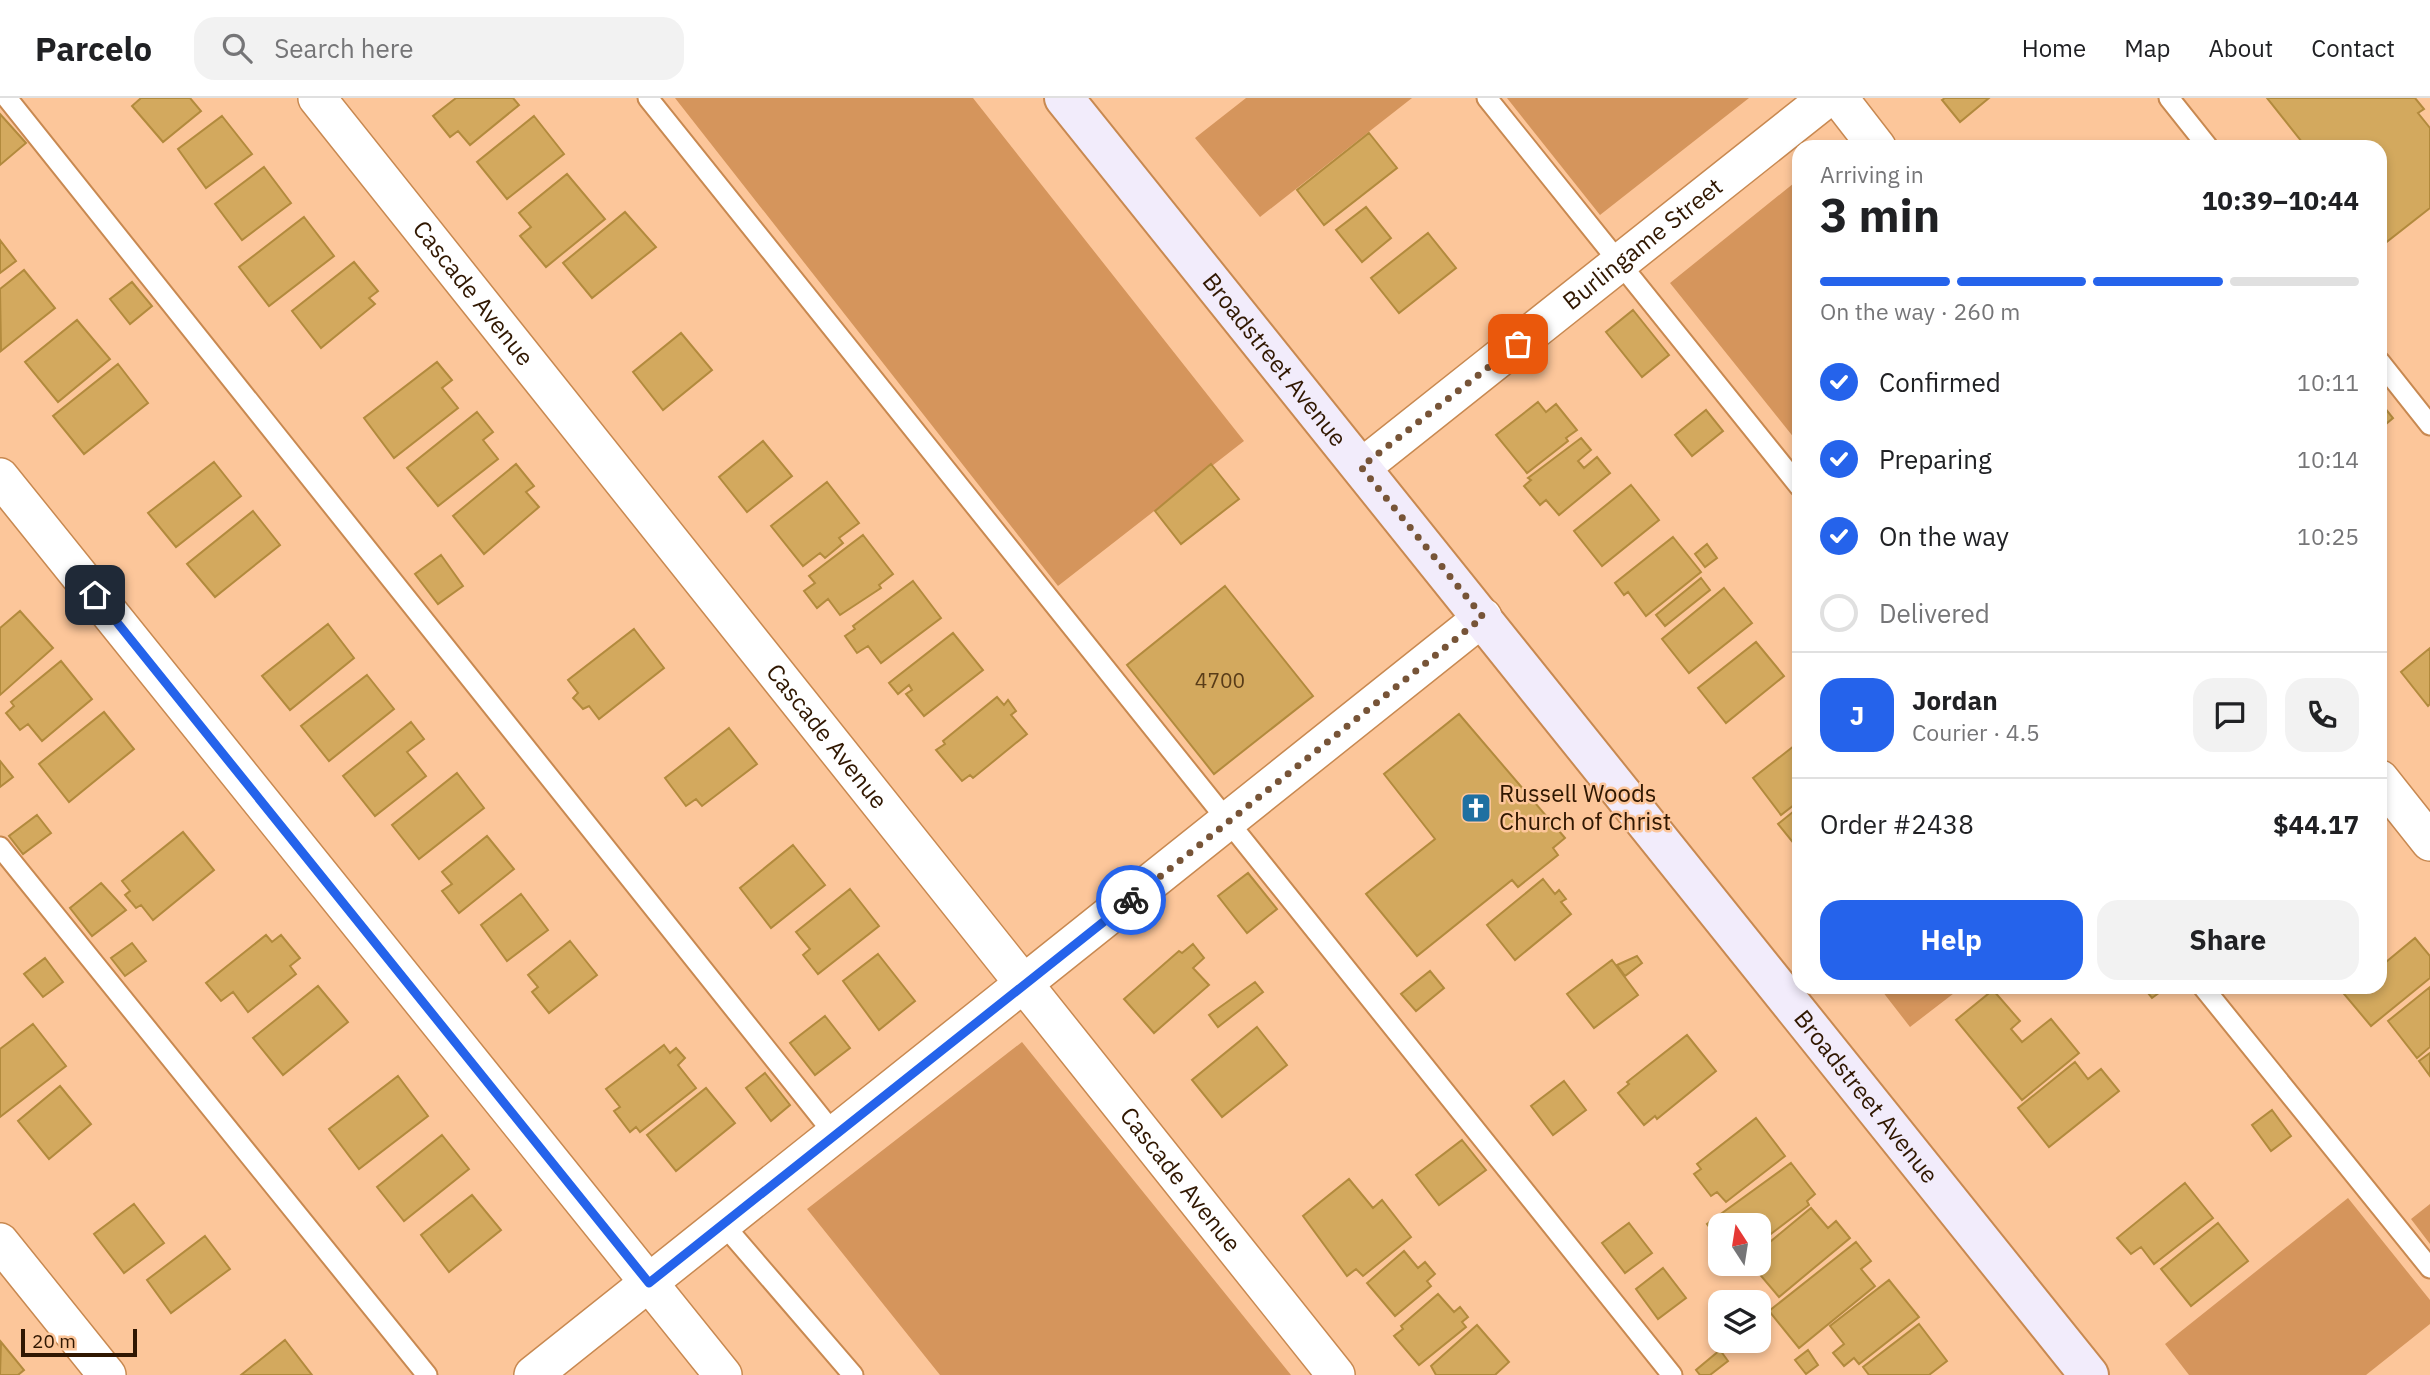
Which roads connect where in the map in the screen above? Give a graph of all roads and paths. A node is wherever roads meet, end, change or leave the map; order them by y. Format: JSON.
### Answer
{"nodes":[{"id":1,"x":6,"y":98,"type":"edge"},
{"id":2,"x":317,"y":98,"type":"edge"},
{"id":3,"x":648,"y":98,"type":"edge"},
{"id":4,"x":1064,"y":98,"type":"edge"},
{"id":5,"x":1487,"y":98,"type":"edge"},
{"id":6,"x":1827,"y":98,"type":"edge"},
{"id":7,"x":1839,"y":98,"type":"edge"},
{"id":8,"x":2169,"y":98,"type":"edge"},
{"id":9,"x":0,"y":102,"type":"edge"},
{"id":10,"x":1872,"y":140,"type":"edge"},
{"id":11,"x":2202,"y":140,"type":"edge"},
{"id":12,"x":1620,"y":264,"type":"junction"},
{"id":13,"x":2387,"y":371,"type":"edge"},
{"id":14,"x":2430,"y":425,"type":"edge"},
{"id":15,"x":1361,"y":467,"type":"junction"},
{"id":16,"x":0,"y":477,"type":"edge"},
{"id":17,"x":1792,"y":477,"type":"edge"},
{"id":18,"x":1483,"y":617,"type":"junction"},
{"id":19,"x":2387,"y":788,"type":"edge"},
{"id":20,"x":1228,"y":822,"type":"junction"},
{"id":21,"x":2430,"y":842,"type":"edge"},
{"id":22,"x":0,"y":847,"type":"edge"},
{"id":23,"x":1024,"y":986,"type":"junction"},
{"id":24,"x":2209,"y":994,"type":"edge"},
{"id":25,"x":835,"y":1135,"type":"junction"},
{"id":26,"x":723,"y":1224,"type":"junction"},
{"id":27,"x":0,"y":1242,"type":"edge"},
{"id":28,"x":2430,"y":1268,"type":"edge"},
{"id":29,"x":649,"y":1283,"type":"junction"},
{"id":30,"x":107,"y":1375,"type":"edge"},
{"id":31,"x":427,"y":1375,"type":"edge"},
{"id":32,"x":533,"y":1375,"type":"edge"},
{"id":33,"x":723,"y":1375,"type":"edge"},
{"id":34,"x":853,"y":1375,"type":"edge"},
{"id":35,"x":1336,"y":1375,"type":"edge"},
{"id":36,"x":1672,"y":1375,"type":"edge"},
{"id":37,"x":2089,"y":1375,"type":"edge"}],
"edges":[{"from":1,"to":9,"type":"lane"},
{"from":1,"to":25,"type":"lane"},
{"from":2,"to":23,"type":"street","name":"Cascade Avenue"},
{"from":3,"to":20,"type":"lane"},
{"from":4,"to":15,"type":"street","name":"Broadstreet Avenue"},
{"from":5,"to":12,"type":"lane"},
{"from":6,"to":12,"type":"street","name":"Burlingame Street"},
{"from":7,"to":10,"type":"street"},
{"from":8,"to":11,"type":"lane"},
{"from":12,"to":15,"type":"street","name":"Burlingame Street"},
{"from":12,"to":17,"type":"lane"},
{"from":13,"to":14,"type":"lane"},
{"from":15,"to":18,"type":"street","name":"Broadstreet Avenue"},
{"from":16,"to":29,"type":"street"},
{"from":18,"to":20,"type":"street"},
{"from":18,"to":37,"type":"street","name":"Broadstreet Avenue"},
{"from":19,"to":21,"type":"street"},
{"from":20,"to":23,"type":"street"},
{"from":20,"to":36,"type":"lane"},
{"from":22,"to":31,"type":"lane"},
{"from":23,"to":25,"type":"street"},
{"from":23,"to":35,"type":"street","name":"Cascade Avenue"},
{"from":24,"to":28,"type":"lane"},
{"from":25,"to":26,"type":"street"},
{"from":26,"to":29,"type":"street"},
{"from":26,"to":34,"type":"lane"},
{"from":27,"to":30,"type":"street"},
{"from":29,"to":32,"type":"street"},
{"from":29,"to":33,"type":"street"}]}
